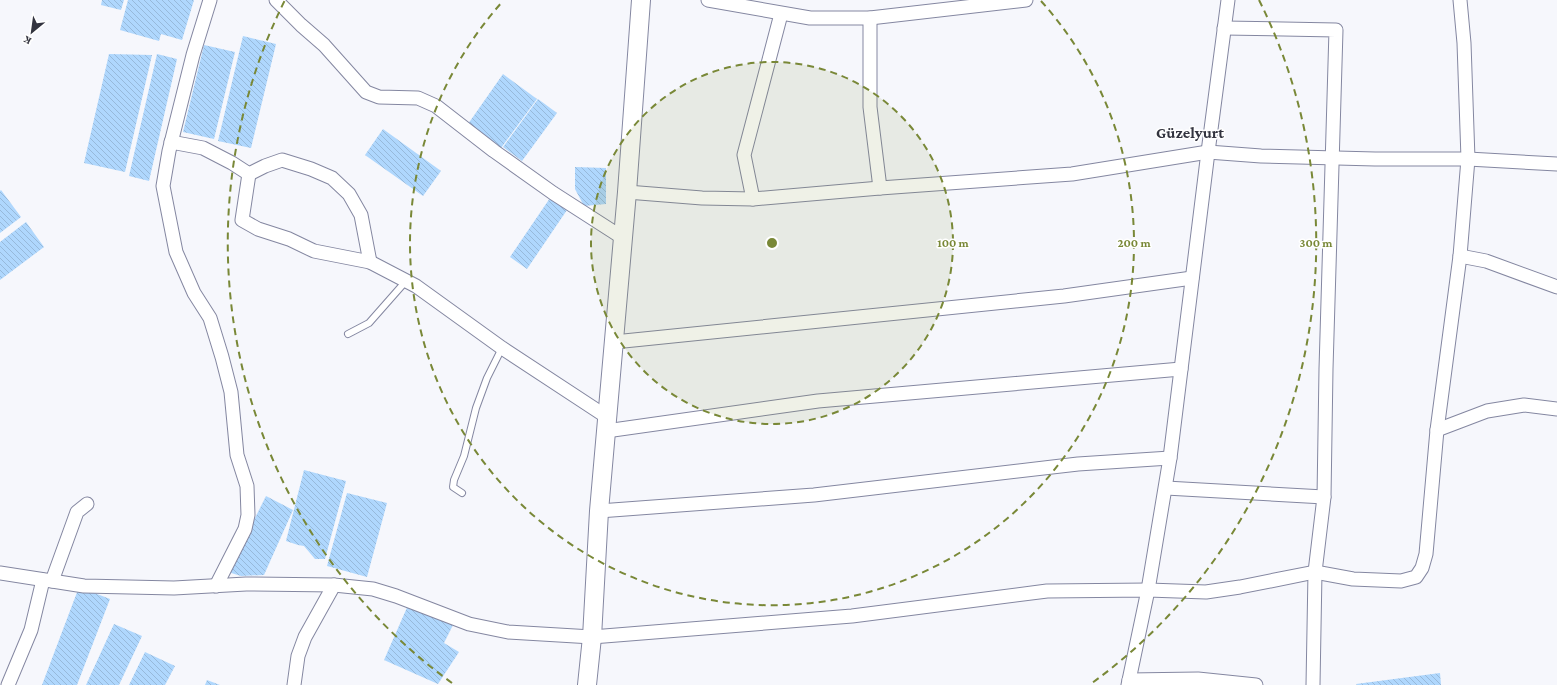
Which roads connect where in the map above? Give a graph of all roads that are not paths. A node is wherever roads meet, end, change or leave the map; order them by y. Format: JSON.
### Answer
{"nodes":[{"id":1,"x":210,"y":0,"type":"edge"},
{"id":2,"x":276,"y":0,"type":"edge"},
{"id":3,"x":641,"y":0,"type":"edge"},
{"id":4,"x":708,"y":0,"type":"edge"},
{"id":5,"x":1026,"y":0,"type":"edge"},
{"id":6,"x":1228,"y":0,"type":"edge"},
{"id":7,"x":1460,"y":0,"type":"edge"},
{"id":8,"x":781,"y":14,"type":"junction"},
{"id":9,"x":870,"y":18,"type":"junction"},
{"id":10,"x":1224,"y":28,"type":"junction"},
{"id":11,"x":171,"y":142,"type":"junction"},
{"id":12,"x":1208,"y":152,"type":"junction"},
{"id":13,"x":1333,"y":158,"type":"junction"},
{"id":14,"x":1468,"y":159,"type":"junction"},
{"id":15,"x":1557,"y":164,"type":"edge"},
{"id":16,"x":249,"y":174,"type":"junction"},
{"id":17,"x":880,"y":188,"type":"junction"},
{"id":18,"x":627,"y":192,"type":"junction"},
{"id":19,"x":753,"y":199,"type":"junction"},
{"id":20,"x":623,"y":238,"type":"junction"},
{"id":21,"x":1460,"y":256,"type":"junction"},
{"id":22,"x":370,"y":262,"type":"junction"},
{"id":23,"x":1192,"y":278,"type":"junction"},
{"id":24,"x":406,"y":281,"type":"junction"},
{"id":25,"x":1557,"y":287,"type":"edge"},
{"id":26,"x":348,"y":334,"type":"dead end"},
{"id":27,"x":614,"y":342,"type":"junction"},
{"id":28,"x":502,"y":348,"type":"junction"},
{"id":29,"x":1181,"y":369,"type":"junction"},
{"id":30,"x":1557,"y":409,"type":"edge"},
{"id":31,"x":607,"y":424,"type":"junction"},
{"id":32,"x":1437,"y":430,"type":"junction"},
{"id":33,"x":1170,"y":458,"type":"junction"},
{"id":34,"x":1166,"y":488,"type":"junction"},
{"id":35,"x":462,"y":493,"type":"dead end"},
{"id":36,"x":1324,"y":497,"type":"junction"},
{"id":37,"x":87,"y":504,"type":"dead end"},
{"id":38,"x":599,"y":511,"type":"junction"},
{"id":39,"x":1316,"y":572,"type":"junction"},
{"id":40,"x":0,"y":573,"type":"edge"},
{"id":41,"x":48,"y":580,"type":"junction"},
{"id":42,"x":334,"y":585,"type":"junction"},
{"id":43,"x":216,"y":586,"type":"junction"},
{"id":44,"x":1148,"y":590,"type":"junction"},
{"id":45,"x":592,"y":637,"type":"junction"},
{"id":46,"x":1128,"y":682,"type":"edge"},
{"id":47,"x":8,"y":685,"type":"edge"},
{"id":48,"x":294,"y":685,"type":"edge"},
{"id":49,"x":587,"y":685,"type":"edge"},
{"id":50,"x":1256,"y":685,"type":"edge"},
{"id":51,"x":1313,"y":685,"type":"edge"}],
"edges":[{"from":1,"to":11,"type":"street"},
{"from":2,"to":20,"type":"street"},
{"from":3,"to":18,"type":"main road"},
{"from":4,"to":8,"type":"street"},
{"from":5,"to":9,"type":"street"},
{"from":6,"to":10,"type":"street"},
{"from":7,"to":14,"type":"street"},
{"from":8,"to":9,"type":"street"},
{"from":8,"to":19,"type":"street"},
{"from":9,"to":17,"type":"street"},
{"from":10,"to":12,"type":"street"},
{"from":10,"to":13,"type":"street"},
{"from":11,"to":16,"type":"street"},
{"from":11,"to":43,"type":"street"},
{"from":12,"to":13,"type":"street"},
{"from":12,"to":17,"type":"street"},
{"from":12,"to":23,"type":"street"},
{"from":13,"to":14,"type":"street"},
{"from":13,"to":36,"type":"street"},
{"from":14,"to":15,"type":"street"},
{"from":14,"to":21,"type":"street"},
{"from":16,"to":22,"type":"street"},
{"from":16,"to":22,"type":"street"},
{"from":17,"to":19,"type":"street"},
{"from":18,"to":19,"type":"street"},
{"from":18,"to":20,"type":"main road"},
{"from":20,"to":27,"type":"main road"},
{"from":21,"to":25,"type":"street"},
{"from":21,"to":32,"type":"street"},
{"from":22,"to":24,"type":"street"},
{"from":23,"to":27,"type":"street"},
{"from":23,"to":29,"type":"street"},
{"from":24,"to":26,"type":"lane"},
{"from":24,"to":28,"type":"street"},
{"from":27,"to":31,"type":"main road"},
{"from":28,"to":31,"type":"street"},
{"from":28,"to":35,"type":"lane"},
{"from":29,"to":31,"type":"street"},
{"from":29,"to":33,"type":"street"},
{"from":30,"to":32,"type":"street"},
{"from":31,"to":38,"type":"main road"},
{"from":32,"to":39,"type":"street"},
{"from":33,"to":34,"type":"street"},
{"from":33,"to":38,"type":"street"},
{"from":34,"to":36,"type":"street"},
{"from":34,"to":44,"type":"street"},
{"from":36,"to":39,"type":"street"},
{"from":37,"to":41,"type":"street"},
{"from":38,"to":45,"type":"main road"},
{"from":39,"to":44,"type":"street"},
{"from":39,"to":51,"type":"street"},
{"from":40,"to":41,"type":"street"},
{"from":41,"to":43,"type":"street"},
{"from":41,"to":47,"type":"street"},
{"from":42,"to":43,"type":"street"},
{"from":42,"to":45,"type":"street"},
{"from":42,"to":48,"type":"street"},
{"from":44,"to":45,"type":"street"},
{"from":44,"to":46,"type":"street"},
{"from":45,"to":49,"type":"main road"},
{"from":46,"to":50,"type":"street"}]}
